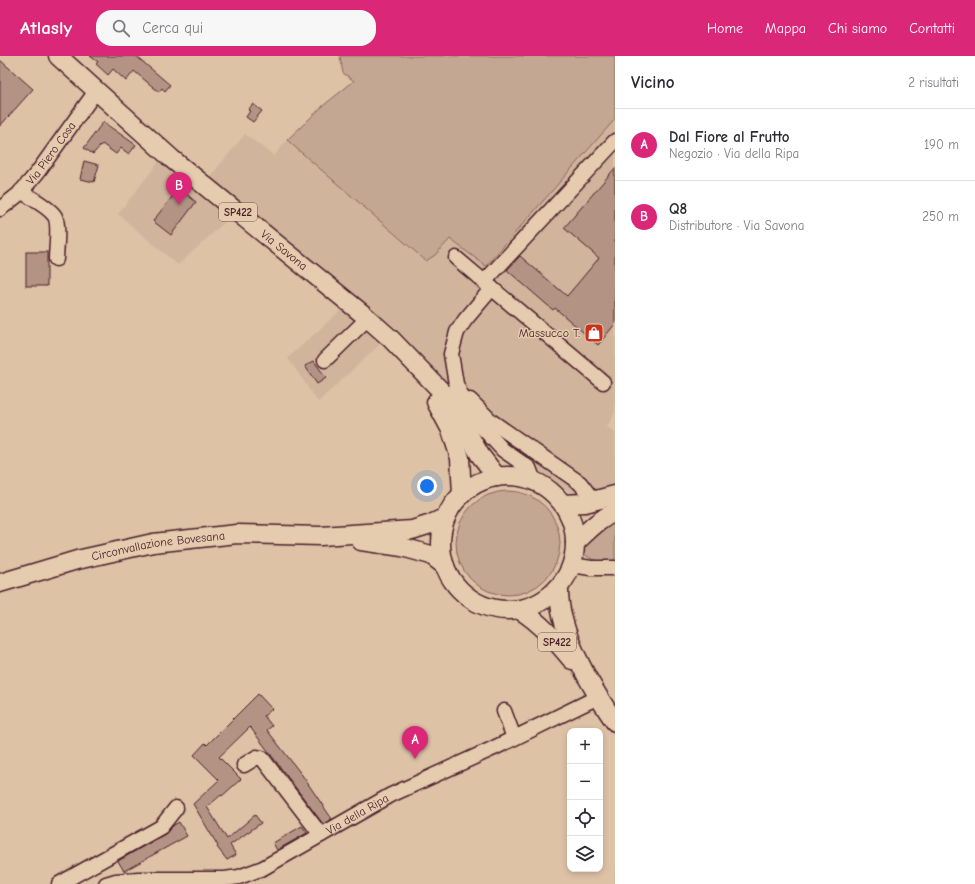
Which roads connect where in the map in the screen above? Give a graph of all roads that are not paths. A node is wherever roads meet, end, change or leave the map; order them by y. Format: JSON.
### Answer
{"nodes":[{"id":1,"x":58,"y":56,"type":"edge"},
{"id":2,"x":96,"y":91,"type":"junction"},
{"id":3,"x":615,"y":141,"type":"edge"},
{"id":4,"x":21,"y":191,"type":"junction"},
{"id":5,"x":0,"y":209,"type":"edge"},
{"id":6,"x":456,"y":258,"type":"dead end"},
{"id":7,"x":56,"y":259,"type":"dead end"},
{"id":8,"x":488,"y":285,"type":"junction"},
{"id":9,"x":368,"y":318,"type":"junction"},
{"id":10,"x":325,"y":360,"type":"dead end"},
{"id":11,"x":418,"y":367,"type":"junction"},
{"id":12,"x":603,"y":382,"type":"dead end"},
{"id":13,"x":456,"y":384,"type":"junction"},
{"id":14,"x":497,"y":477,"type":"junction"},
{"id":15,"x":534,"y":481,"type":"junction"},
{"id":16,"x":462,"y":494,"type":"junction"},
{"id":17,"x":615,"y":495,"type":"edge"},
{"id":18,"x":593,"y":500,"type":"junction"},
{"id":19,"x":563,"y":504,"type":"junction"},
{"id":20,"x":615,"y":512,"type":"edge"},
{"id":21,"x":446,"y":517,"type":"junction"},
{"id":22,"x":321,"y":536,"type":"junction"},
{"id":23,"x":575,"y":543,"type":"junction"},
{"id":24,"x":572,"y":565,"type":"junction"},
{"id":25,"x":445,"y":566,"type":"junction"},
{"id":26,"x":615,"y":568,"type":"edge"},
{"id":27,"x":0,"y":583,"type":"edge"},
{"id":28,"x":559,"y":588,"type":"junction"},
{"id":29,"x":520,"y":610,"type":"junction"},
{"id":30,"x":588,"y":680,"type":"junction"},
{"id":31,"x":598,"y":697,"type":"junction"},
{"id":32,"x":504,"y":711,"type":"dead end"},
{"id":33,"x":615,"y":722,"type":"edge"},
{"id":34,"x":514,"y":738,"type":"junction"},
{"id":35,"x":244,"y":765,"type":"dead end"},
{"id":36,"x":176,"y":808,"type":"dead end"},
{"id":37,"x":321,"y":835,"type":"junction"},
{"id":38,"x":59,"y":884,"type":"edge"},
{"id":39,"x":106,"y":884,"type":"edge"}],
"edges":[{"from":1,"to":2,"type":"main road","name":"Via Savona","number":"SP422"},
{"from":2,"to":4,"type":"street","name":"Via Piero Cosa"},
{"from":2,"to":9,"type":"main road","name":"Via Savona","number":"SP422"},
{"from":3,"to":8,"type":"street"},
{"from":4,"to":5,"type":"street","name":"Via Piero Cosa"},
{"from":4,"to":7,"type":"street"},
{"from":6,"to":8,"type":"street"},
{"from":8,"to":12,"type":"street"},
{"from":8,"to":13,"type":"street"},
{"from":9,"to":10,"type":"street"},
{"from":9,"to":11,"type":"main road","name":"Via Savona","number":"SP422"},
{"from":11,"to":14,"type":"main road","name":"Via Savona","number":"SP422"},
{"from":11,"to":16,"type":"main road","name":"Via Savona","number":"SP422"},
{"from":13,"to":15,"type":"street"},
{"from":13,"to":18,"type":"street"},
{"from":14,"to":15,"type":"main road"},
{"from":14,"to":16,"type":"main road"},
{"from":15,"to":19,"type":"main road"},
{"from":16,"to":21,"type":"main road"},
{"from":17,"to":18,"type":"main road"},
{"from":18,"to":19,"type":"main road"},
{"from":19,"to":23,"type":"main road"},
{"from":20,"to":23,"type":"main road"},
{"from":21,"to":22,"type":"main road","name":"Circonvallazione Bovesana"},
{"from":21,"to":25,"type":"main road"},
{"from":22,"to":25,"type":"main road","name":"Circonvallazione Bovesana"},
{"from":22,"to":27,"type":"main road","name":"Circonvallazione Bovesana"},
{"from":23,"to":24,"type":"main road"},
{"from":24,"to":26,"type":"street"},
{"from":24,"to":28,"type":"main road"},
{"from":25,"to":29,"type":"main road"},
{"from":28,"to":29,"type":"main road"},
{"from":28,"to":30,"type":"main road","number":"SP422"},
{"from":29,"to":30,"type":"main road","number":"SP422"},
{"from":30,"to":31,"type":"main road","number":"SP422"},
{"from":31,"to":33,"type":"main road","number":"SP422"},
{"from":31,"to":34,"type":"street","name":"Via della Ripa"},
{"from":32,"to":34,"type":"street"},
{"from":34,"to":37,"type":"street","name":"Via della Ripa"},
{"from":35,"to":37,"type":"street"},
{"from":36,"to":38,"type":"street"},
{"from":37,"to":39,"type":"street","name":"Via della Ripa"}]}
